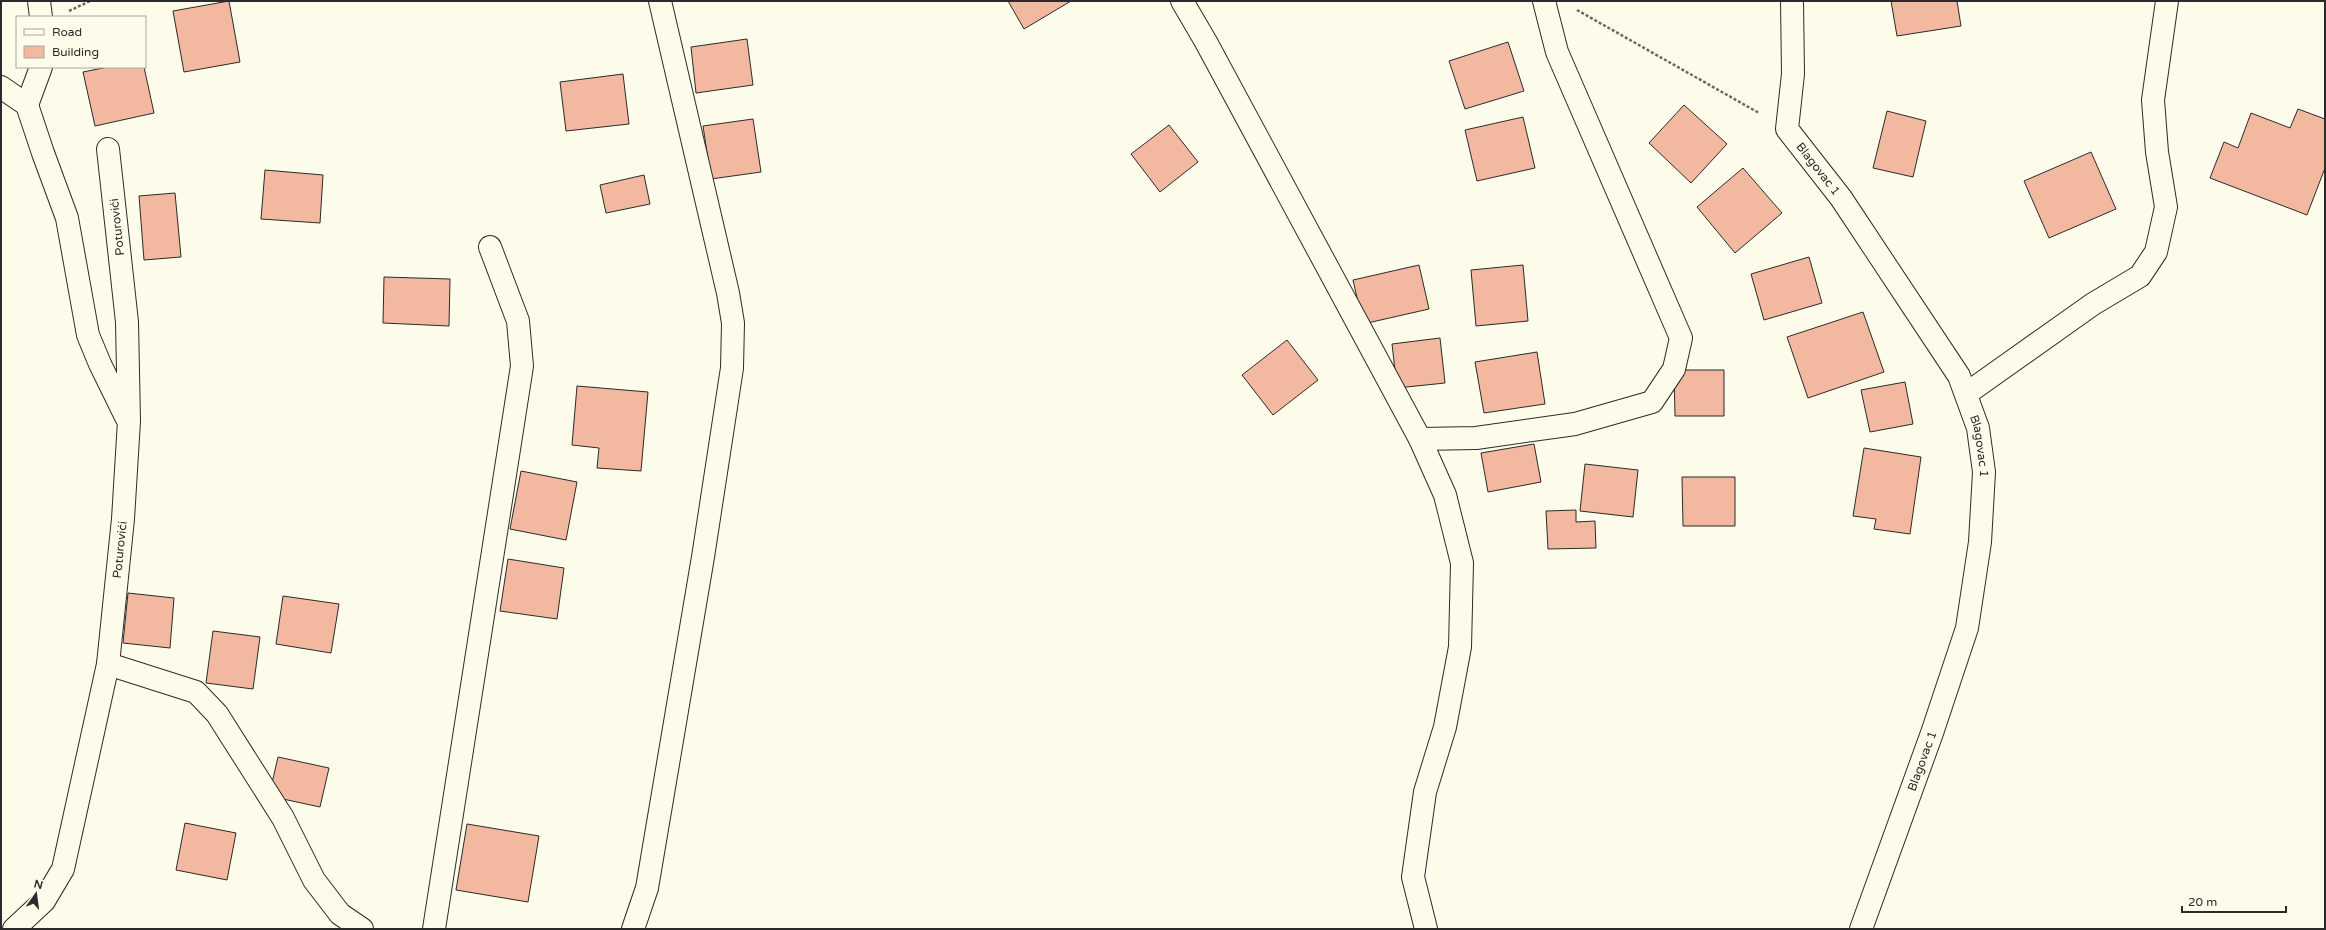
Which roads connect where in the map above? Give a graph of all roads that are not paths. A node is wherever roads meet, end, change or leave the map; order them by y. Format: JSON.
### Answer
{"nodes":[{"id":1,"x":39,"y":1,"type":"edge"},
{"id":2,"x":660,"y":1,"type":"edge"},
{"id":3,"x":1182,"y":1,"type":"edge"},
{"id":4,"x":1544,"y":1,"type":"edge"},
{"id":5,"x":1792,"y":1,"type":"edge"},
{"id":6,"x":2168,"y":1,"type":"edge"},
{"id":7,"x":41,"y":16,"type":"edge"},
{"id":8,"x":41,"y":68,"type":"edge"},
{"id":9,"x":1,"y":87,"type":"edge"},
{"id":10,"x":27,"y":105,"type":"junction"},
{"id":11,"x":108,"y":149,"type":"dead end"},
{"id":12,"x":490,"y":247,"type":"dead end"},
{"id":13,"x":1966,"y":394,"type":"junction"},
{"id":14,"x":129,"y":421,"type":"junction"},
{"id":15,"x":1420,"y":439,"type":"junction"},
{"id":16,"x":108,"y":664,"type":"junction"},
{"id":17,"x":14,"y":929,"type":"edge"},
{"id":18,"x":362,"y":929,"type":"edge"},
{"id":19,"x":434,"y":929,"type":"edge"},
{"id":20,"x":633,"y":929,"type":"edge"},
{"id":21,"x":1426,"y":929,"type":"edge"},
{"id":22,"x":1862,"y":929,"type":"edge"}],
"edges":[{"from":1,"to":7,"type":"street"},
{"from":2,"to":20,"type":"street"},
{"from":3,"to":15,"type":"street"},
{"from":4,"to":15,"type":"street"},
{"from":5,"to":13,"type":"street","name":"Blagovac 1"},
{"from":6,"to":13,"type":"street"},
{"from":8,"to":10,"type":"street"},
{"from":9,"to":10,"type":"street"},
{"from":10,"to":14,"type":"street"},
{"from":11,"to":14,"type":"street","name":"Poturovići"},
{"from":12,"to":19,"type":"street"},
{"from":13,"to":22,"type":"street","name":"Blagovac 1"},
{"from":14,"to":16,"type":"street","name":"Poturovići"},
{"from":15,"to":21,"type":"street"},
{"from":16,"to":17,"type":"street","name":"Poturovići"},
{"from":16,"to":18,"type":"street"}]}
